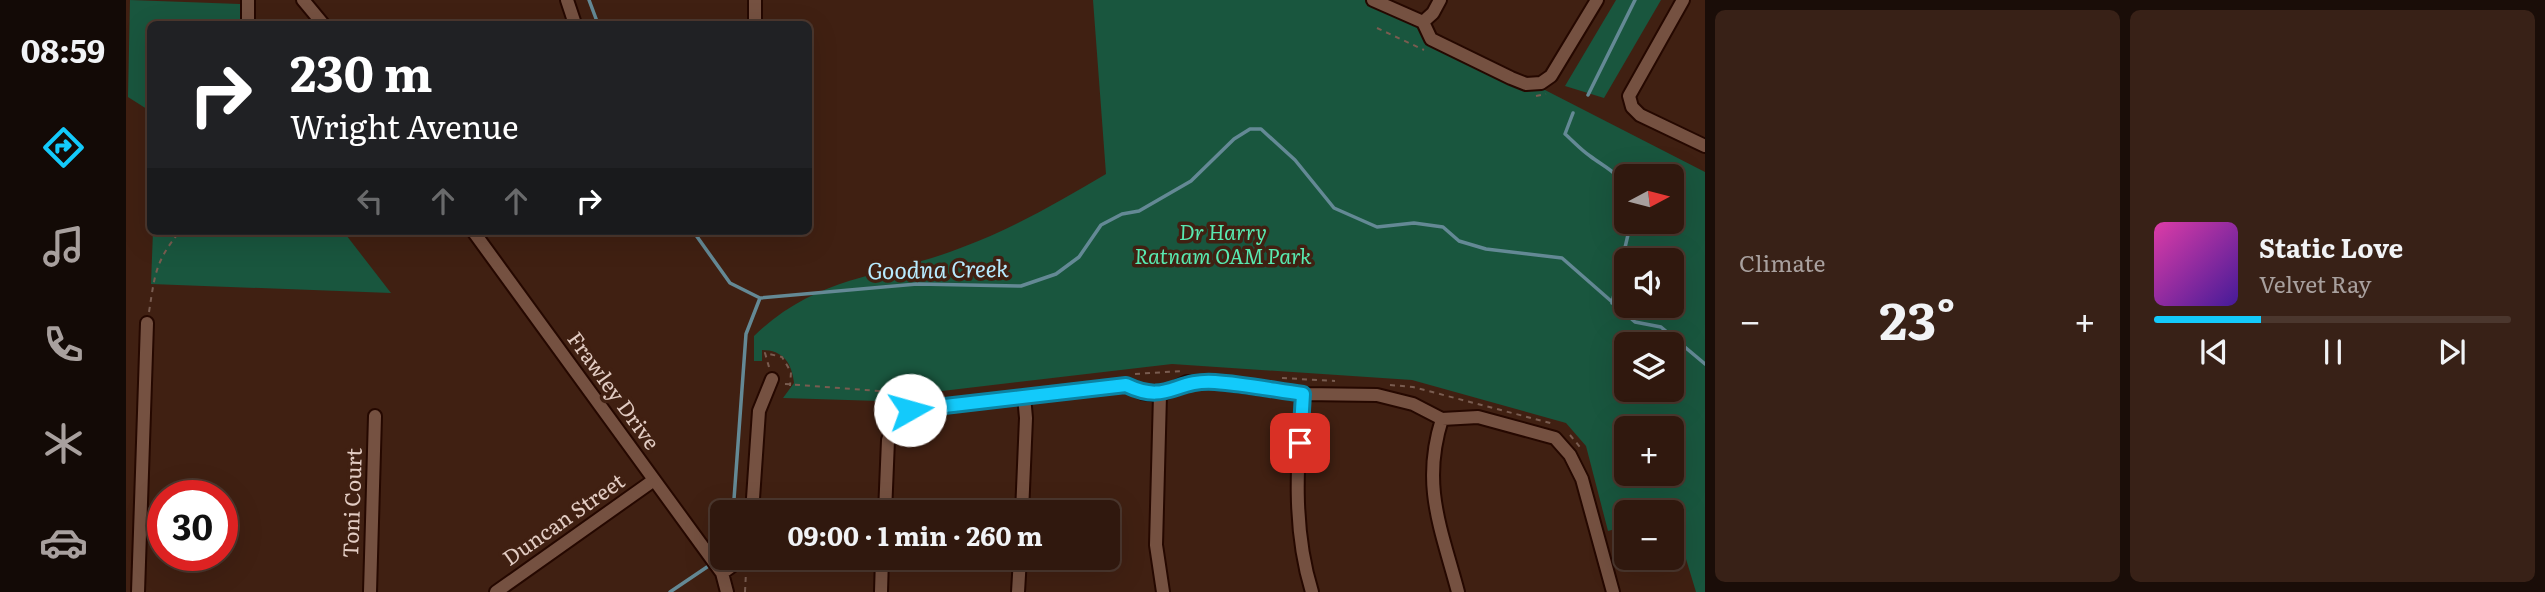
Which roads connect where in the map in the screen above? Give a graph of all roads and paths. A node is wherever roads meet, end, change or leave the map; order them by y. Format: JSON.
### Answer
{"nodes":[{"id":1,"x":248,"y":0,"type":"edge"},
{"id":2,"x":303,"y":0,"type":"edge"},
{"id":3,"x":568,"y":0,"type":"edge"},
{"id":4,"x":755,"y":0,"type":"edge"},
{"id":5,"x":1373,"y":0,"type":"edge"},
{"id":6,"x":1440,"y":0,"type":"edge"},
{"id":7,"x":1597,"y":0,"type":"edge"},
{"id":8,"x":1683,"y":0,"type":"edge"},
{"id":9,"x":248,"y":21,"type":"edge"},
{"id":10,"x":320,"y":21,"type":"edge"},
{"id":11,"x":574,"y":21,"type":"edge"},
{"id":12,"x":755,"y":21,"type":"edge"},
{"id":13,"x":1423,"y":22,"type":"junction"},
{"id":14,"x":1705,"y":146,"type":"edge"},
{"id":15,"x":177,"y":235,"type":"edge"},
{"id":16,"x":476,"y":235,"type":"edge"},
{"id":17,"x":147,"y":323,"type":"joint"},
{"id":18,"x":772,"y":379,"type":"junction"},
{"id":19,"x":790,"y":386,"type":"junction"},
{"id":20,"x":1303,"y":394,"type":"junction"},
{"id":21,"x":1024,"y":396,"type":"junction"},
{"id":22,"x":1160,"y":396,"type":"junction"},
{"id":23,"x":910,"y":410,"type":"junction"},
{"id":24,"x":375,"y":415,"type":"dead end"},
{"id":25,"x":1442,"y":419,"type":"junction"},
{"id":26,"x":654,"y":480,"type":"junction"},
{"id":27,"x":753,"y":500,"type":"edge"},
{"id":28,"x":886,"y":500,"type":"edge"},
{"id":29,"x":1023,"y":500,"type":"edge"},
{"id":30,"x":730,"y":570,"type":"edge"},
{"id":31,"x":744,"y":570,"type":"edge"},
{"id":32,"x":882,"y":570,"type":"edge"},
{"id":33,"x":1019,"y":570,"type":"edge"},
{"id":34,"x":722,"y":573,"type":"junction"},
{"id":35,"x":138,"y":592,"type":"edge"},
{"id":36,"x":370,"y":592,"type":"edge"},
{"id":37,"x":496,"y":592,"type":"edge"},
{"id":38,"x":727,"y":592,"type":"edge"},
{"id":39,"x":744,"y":592,"type":"edge"},
{"id":40,"x":881,"y":592,"type":"edge"},
{"id":41,"x":1018,"y":592,"type":"edge"},
{"id":42,"x":1163,"y":592,"type":"edge"},
{"id":43,"x":1312,"y":592,"type":"edge"},
{"id":44,"x":1458,"y":592,"type":"edge"},
{"id":45,"x":1613,"y":592,"type":"edge"}],
"edges":[{"from":1,"to":9,"type":"street"},
{"from":2,"to":10,"type":"street"},
{"from":3,"to":11,"type":"street"},
{"from":4,"to":12,"type":"street"},
{"from":5,"to":13,"type":"street"},
{"from":6,"to":13,"type":"street"},
{"from":7,"to":13,"type":"street"},
{"from":8,"to":14,"type":"street"},
{"from":15,"to":17,"type":"path"},
{"from":16,"to":26,"type":"street","name":"Frawley Drive"},
{"from":17,"to":35,"type":"street"},
{"from":18,"to":19,"type":"path"},
{"from":18,"to":19,"type":"path"},
{"from":18,"to":27,"type":"street"},
{"from":19,"to":23,"type":"path"},
{"from":20,"to":22,"type":"street"},
{"from":20,"to":25,"type":"street"},
{"from":20,"to":43,"type":"street"},
{"from":21,"to":22,"type":"street"},
{"from":21,"to":23,"type":"street"},
{"from":21,"to":29,"type":"street"},
{"from":22,"to":42,"type":"street"},
{"from":23,"to":28,"type":"street"},
{"from":24,"to":36,"type":"street","name":"Toni Court"},
{"from":25,"to":44,"type":"street"},
{"from":25,"to":45,"type":"street"},
{"from":26,"to":34,"type":"street","name":"Frawley Drive"},
{"from":26,"to":37,"type":"street","name":"Duncan Street"},
{"from":30,"to":34,"type":"street"},
{"from":31,"to":39,"type":"path"},
{"from":32,"to":40,"type":"street"},
{"from":33,"to":41,"type":"street"},
{"from":34,"to":38,"type":"street"}]}
